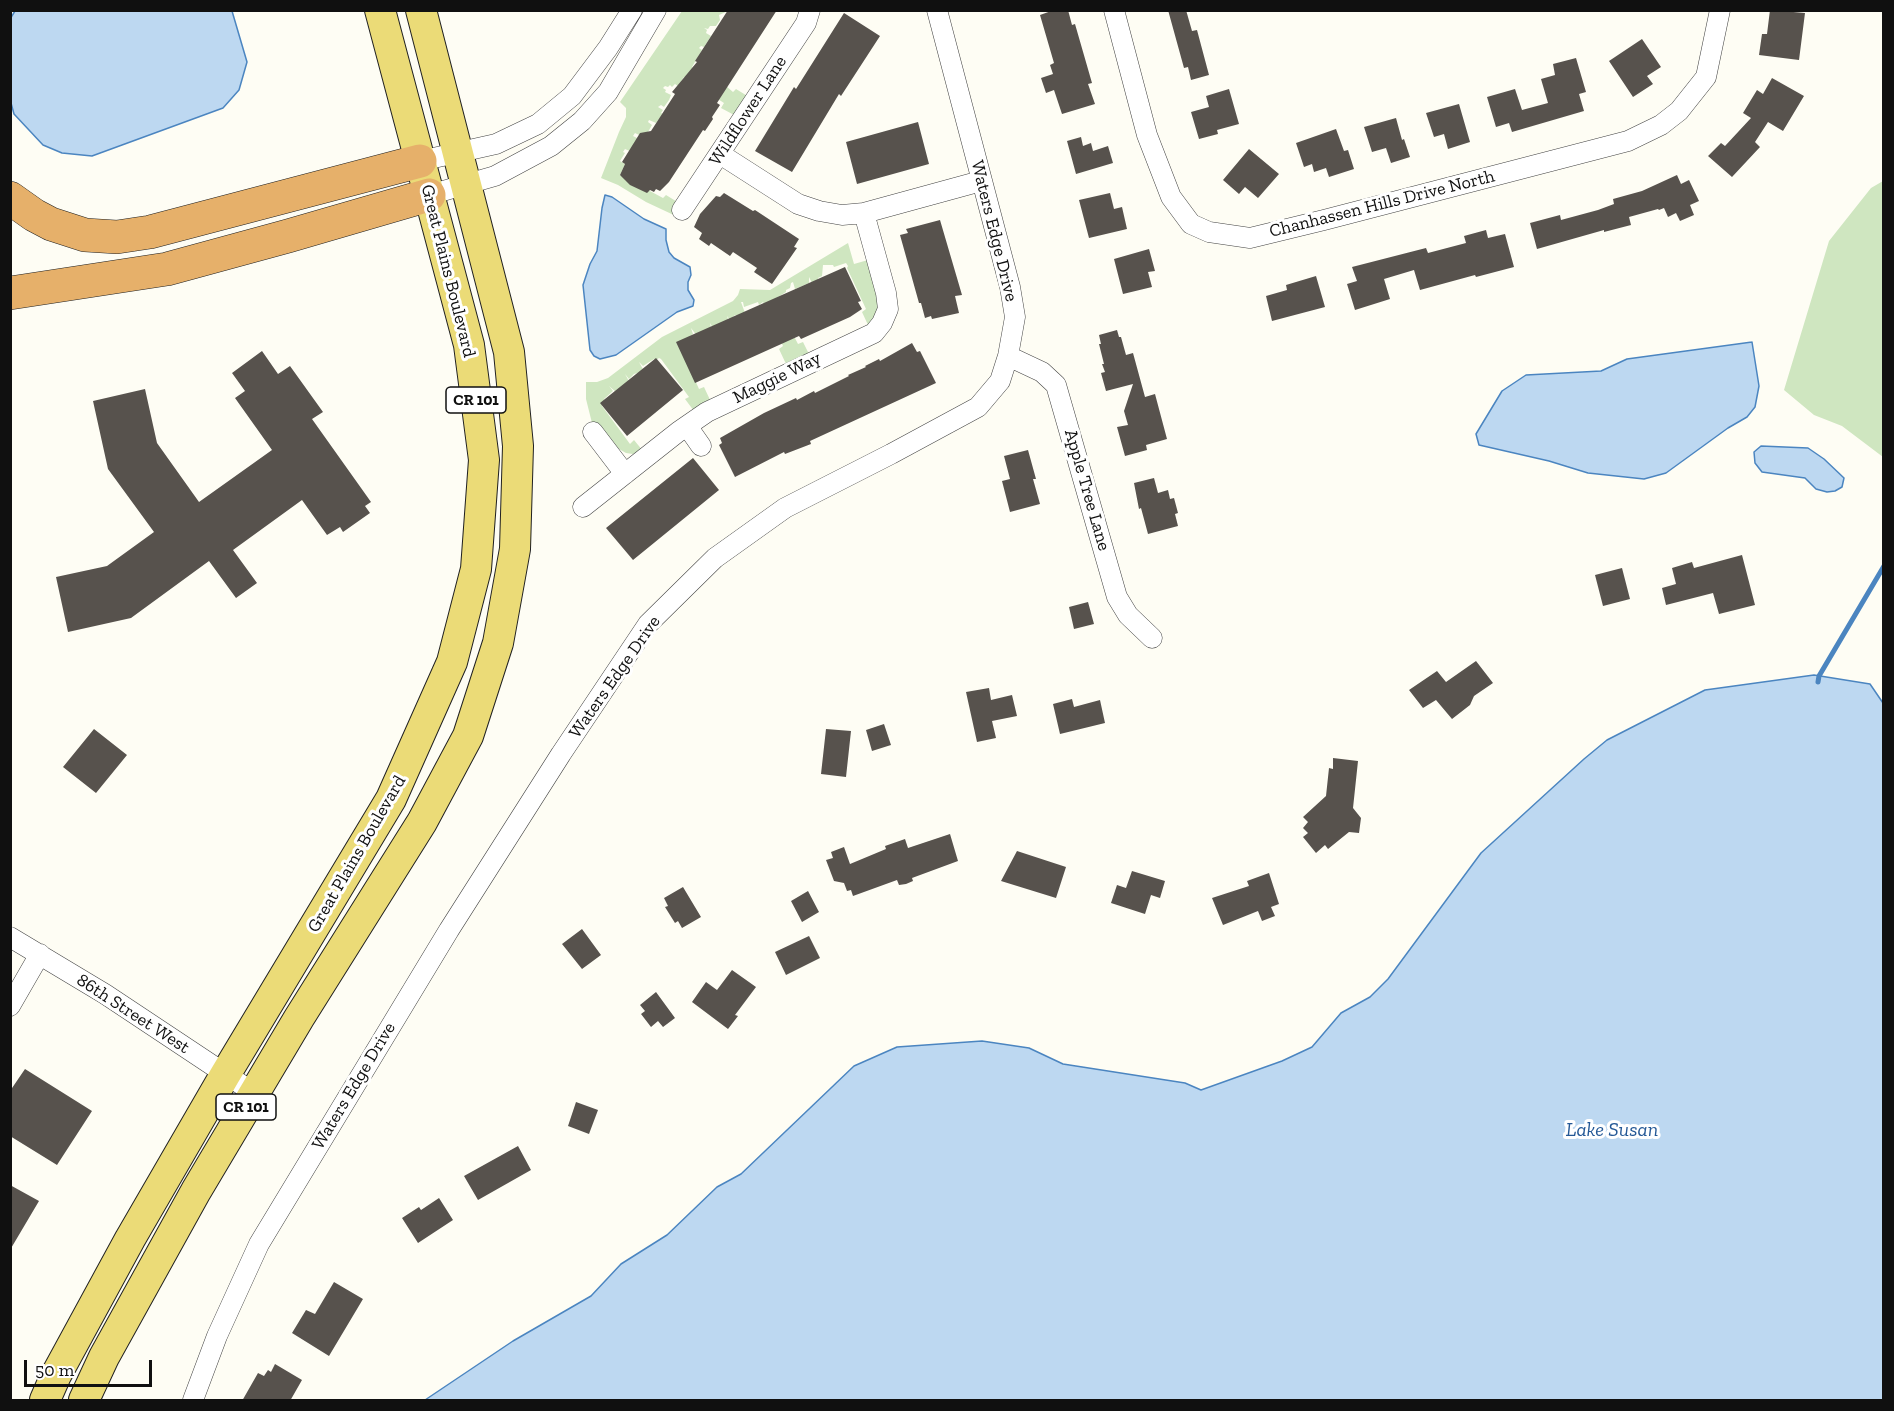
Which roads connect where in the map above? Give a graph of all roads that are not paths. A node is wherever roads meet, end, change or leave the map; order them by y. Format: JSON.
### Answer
{"nodes":[{"id":1,"x":380,"y":10,"type":"edge"},
{"id":2,"x":422,"y":10,"type":"edge"},
{"id":3,"x":632,"y":10,"type":"edge"},
{"id":4,"x":656,"y":10,"type":"edge"},
{"id":5,"x":810,"y":10,"type":"edge"},
{"id":6,"x":937,"y":10,"type":"edge"},
{"id":7,"x":1114,"y":10,"type":"edge"},
{"id":8,"x":1720,"y":10,"type":"edge"},
{"id":9,"x":457,"y":152,"type":"junction"},
{"id":10,"x":720,"y":154,"type":"junction"},
{"id":11,"x":420,"y":161,"type":"junction"},
{"id":12,"x":981,"y":181,"type":"junction"},
{"id":13,"x":466,"y":185,"type":"junction"},
{"id":14,"x":429,"y":195,"type":"junction"},
{"id":15,"x":10,"y":198,"type":"edge"},
{"id":16,"x":682,"y":210,"type":"dead end"},
{"id":17,"x":864,"y":213,"type":"junction"},
{"id":18,"x":10,"y":293,"type":"edge"},
{"id":19,"x":1008,"y":356,"type":"junction"},
{"id":20,"x":687,"y":426,"type":"junction"},
{"id":21,"x":593,"y":432,"type":"dead end"},
{"id":22,"x":701,"y":446,"type":"dead end"},
{"id":23,"x":626,"y":474,"type":"junction"},
{"id":24,"x":583,"y":507,"type":"dead end"},
{"id":25,"x":1152,"y":638,"type":"dead end"},
{"id":26,"x":10,"y":937,"type":"edge"},
{"id":27,"x":40,"y":954,"type":"junction"},
{"id":28,"x":10,"y":1006,"type":"edge"},
{"id":29,"x":225,"y":1075,"type":"junction"},
{"id":30,"x":254,"y":1093,"type":"junction"},
{"id":31,"x":45,"y":1401,"type":"edge"},
{"id":32,"x":84,"y":1401,"type":"edge"},
{"id":33,"x":193,"y":1401,"type":"edge"}],
"edges":[{"from":1,"to":11,"type":"main road","name":"Great Plains Boulevard","number":"CR 101"},
{"from":2,"to":9,"type":"main road","name":"Great Plains Boulevard","number":"CR 101"},
{"from":3,"to":9,"type":"street"},
{"from":4,"to":13,"type":"street"},
{"from":5,"to":10,"type":"street","name":"Wildflower Lane"},
{"from":6,"to":12,"type":"street","name":"Waters Edge Drive"},
{"from":7,"to":8,"type":"street","name":"Chanhassen Hills Drive North"},
{"from":9,"to":11,"type":"street"},
{"from":9,"to":13,"type":"main road","name":"Great Plains Boulevard","number":"CR 101"},
{"from":10,"to":16,"type":"street","name":"Wildflower Lane"},
{"from":10,"to":17,"type":"street"},
{"from":11,"to":14,"type":"main road","name":"Great Plains Boulevard","number":"CR 101"},
{"from":11,"to":15,"type":"highway"},
{"from":12,"to":17,"type":"street"},
{"from":12,"to":19,"type":"street","name":"Waters Edge Drive"},
{"from":13,"to":14,"type":"street"},
{"from":13,"to":30,"type":"main road","name":"Great Plains Boulevard","number":"CR 101"},
{"from":14,"to":18,"type":"highway"},
{"from":14,"to":29,"type":"main road","name":"Great Plains Boulevard","number":"CR 101"},
{"from":17,"to":20,"type":"street","name":"Maggie Way"},
{"from":19,"to":25,"type":"street","name":"Apple Tree Lane"},
{"from":19,"to":33,"type":"street","name":"Waters Edge Drive"},
{"from":20,"to":22,"type":"street"},
{"from":20,"to":23,"type":"street","name":"Maggie Way"},
{"from":21,"to":23,"type":"street"},
{"from":23,"to":24,"type":"street","name":"Maggie Way"},
{"from":26,"to":27,"type":"street","name":"86th Street West"},
{"from":27,"to":28,"type":"street"},
{"from":27,"to":29,"type":"street","name":"86th Street West"},
{"from":29,"to":30,"type":"street","name":"86th Street West"},
{"from":29,"to":31,"type":"main road","name":"Great Plains Boulevard","number":"CR 101"},
{"from":30,"to":32,"type":"main road","name":"Great Plains Boulevard","number":"CR 101"}]}
